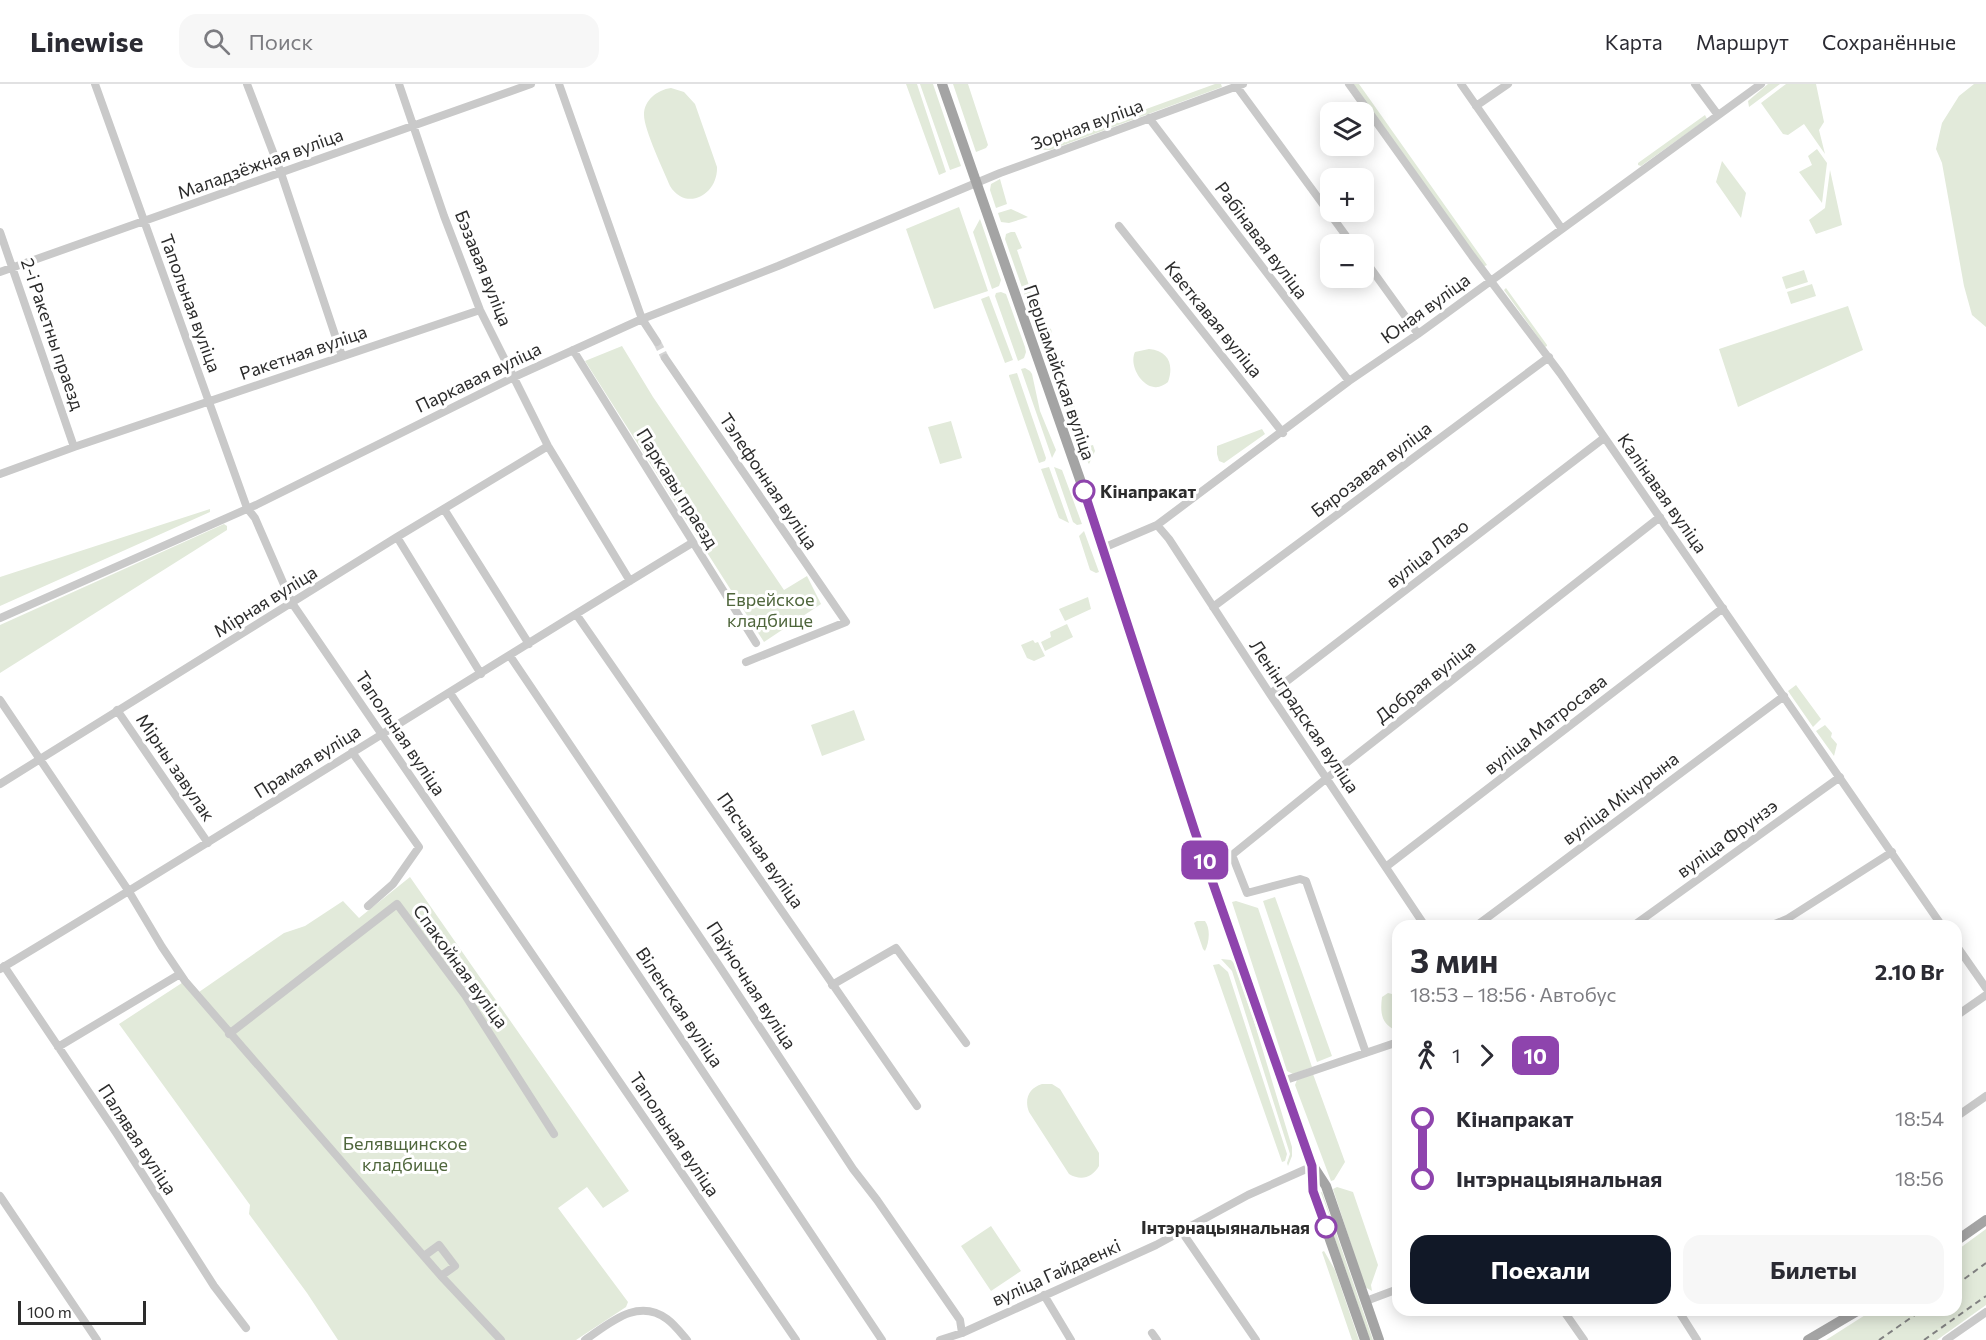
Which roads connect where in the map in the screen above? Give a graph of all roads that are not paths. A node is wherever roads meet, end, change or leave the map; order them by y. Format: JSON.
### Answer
{"nodes":[{"id":1,"x":95,"y":84,"type":"edge"},
{"id":2,"x":247,"y":84,"type":"edge"},
{"id":3,"x":399,"y":84,"type":"edge"},
{"id":4,"x":531,"y":84,"type":"edge"},
{"id":5,"x":559,"y":84,"type":"edge"},
{"id":6,"x":942,"y":84,"type":"edge"},
{"id":7,"x":1349,"y":84,"type":"edge"},
{"id":8,"x":1461,"y":84,"type":"edge"},
{"id":9,"x":1508,"y":84,"type":"edge"},
{"id":10,"x":1695,"y":84,"type":"edge"},
{"id":11,"x":1761,"y":84,"type":"edge"},
{"id":12,"x":1240,"y":85,"type":"edge"},
{"id":13,"x":1476,"y":106,"type":"junction"},
{"id":14,"x":1718,"y":115,"type":"junction"},
{"id":15,"x":1149,"y":118,"type":"junction"},
{"id":16,"x":414,"y":126,"type":"junction"},
{"id":17,"x":280,"y":173,"type":"junction"},
{"id":18,"x":976,"y":182,"type":"junction"},
{"id":19,"x":144,"y":221,"type":"junction"},
{"id":20,"x":1119,"y":226,"type":"dead end"},
{"id":21,"x":1562,"y":230,"type":"junction"},
{"id":22,"x":0,"y":232,"type":"edge"},
{"id":23,"x":1346,"y":234,"type":"edge"},
{"id":24,"x":13,"y":268,"type":"junction"},
{"id":25,"x":0,"y":273,"type":"edge"},
{"id":26,"x":1374,"y":274,"type":"edge"},
{"id":27,"x":1490,"y":281,"type":"junction"},
{"id":28,"x":480,"y":309,"type":"junction"},
{"id":29,"x":642,"y":319,"type":"junction"},
{"id":30,"x":1418,"y":334,"type":"junction"},
{"id":31,"x":657,"y":342,"type":"tunnel mouth"},
{"id":32,"x":573,"y":350,"type":"junction"},
{"id":33,"x":342,"y":356,"type":"junction"},
{"id":34,"x":1549,"y":357,"type":"junction"},
{"id":35,"x":666,"y":358,"type":"tunnel mouth"},
{"id":36,"x":514,"y":377,"type":"junction"},
{"id":37,"x":1349,"y":381,"type":"junction"},
{"id":38,"x":209,"y":401,"type":"junction"},
{"id":39,"x":1283,"y":432,"type":"junction"},
{"id":40,"x":1604,"y":438,"type":"junction"},
{"id":41,"x":548,"y":446,"type":"junction"},
{"id":42,"x":74,"y":447,"type":"junction"},
{"id":43,"x":0,"y":474,"type":"edge"},
{"id":44,"x":247,"y":508,"type":"junction"},
{"id":45,"x":444,"y":509,"type":"junction"},
{"id":46,"x":1660,"y":517,"type":"junction"},
{"id":47,"x":1157,"y":525,"type":"junction"},
{"id":48,"x":397,"y":537,"type":"junction"},
{"id":49,"x":692,"y":543,"type":"junction"},
{"id":50,"x":1103,"y":548,"type":"junction"},
{"id":51,"x":630,"y":581,"type":"junction"},
{"id":52,"x":292,"y":603,"type":"junction"},
{"id":53,"x":1213,"y":607,"type":"junction"},
{"id":54,"x":1723,"y":608,"type":"junction"},
{"id":55,"x":576,"y":614,"type":"junction"},
{"id":56,"x":0,"y":618,"type":"edge"},
{"id":57,"x":756,"y":643,"type":"dead end"},
{"id":58,"x":529,"y":644,"type":"junction"},
{"id":59,"x":510,"y":656,"type":"junction"},
{"id":60,"x":746,"y":662,"type":"dead end"},
{"id":61,"x":481,"y":674,"type":"junction"},
{"id":62,"x":450,"y":693,"type":"junction"},
{"id":63,"x":1270,"y":694,"type":"junction"},
{"id":64,"x":1784,"y":696,"type":"junction"},
{"id":65,"x":0,"y":700,"type":"edge"},
{"id":66,"x":117,"y":710,"type":"junction"},
{"id":67,"x":381,"y":734,"type":"junction"},
{"id":68,"x":352,"y":752,"type":"junction"},
{"id":69,"x":40,"y":759,"type":"junction"},
{"id":70,"x":1839,"y":777,"type":"junction"},
{"id":71,"x":1327,"y":779,"type":"junction"},
{"id":72,"x":0,"y":784,"type":"edge"},
{"id":73,"x":208,"y":843,"type":"junction"},
{"id":74,"x":1892,"y":852,"type":"junction"},
{"id":75,"x":1232,"y":855,"type":"junction"},
{"id":76,"x":1387,"y":866,"type":"junction"},
{"id":77,"x":1208,"y":868,"type":"junction"},
{"id":78,"x":128,"y":890,"type":"junction"},
{"id":79,"x":368,"y":906,"type":"dead end"},
{"id":80,"x":1421,"y":920,"type":"edge"},
{"id":81,"x":1484,"y":920,"type":"edge"},
{"id":82,"x":1641,"y":920,"type":"edge"},
{"id":83,"x":1785,"y":920,"type":"edge"},
{"id":84,"x":1938,"y":920,"type":"edge"},
{"id":85,"x":1962,"y":954,"type":"edge"},
{"id":86,"x":2,"y":968,"type":"edge"},
{"id":87,"x":180,"y":974,"type":"junction"},
{"id":88,"x":832,"y":985,"type":"junction"},
{"id":89,"x":1986,"y":988,"type":"edge"},
{"id":90,"x":1986,"y":995,"type":"edge"},
{"id":91,"x":1962,"y":1012,"type":"edge"},
{"id":92,"x":229,"y":1034,"type":"junction"},
{"id":93,"x":966,"y":1044,"type":"dead end"},
{"id":94,"x":1392,"y":1044,"type":"edge"},
{"id":95,"x":58,"y":1047,"type":"junction"},
{"id":96,"x":1365,"y":1053,"type":"junction"},
{"id":97,"x":1283,"y":1081,"type":"junction"},
{"id":98,"x":1986,"y":1096,"type":"edge"},
{"id":99,"x":917,"y":1106,"type":"dead end"},
{"id":100,"x":1962,"y":1113,"type":"edge"},
{"id":101,"x":554,"y":1134,"type":"dead end"},
{"id":102,"x":1312,"y":1166,"type":"junction"},
{"id":103,"x":0,"y":1196,"type":"edge"},
{"id":104,"x":1986,"y":1220,"type":"edge"},
{"id":105,"x":1182,"y":1232,"type":"junction"},
{"id":106,"x":1962,"y":1237,"type":"edge"},
{"id":107,"x":424,"y":1256,"type":"junction"},
{"id":108,"x":441,"y":1276,"type":"junction"},
{"id":109,"x":1392,"y":1291,"type":"edge"},
{"id":110,"x":1044,"y":1295,"type":"junction"},
{"id":111,"x":1366,"y":1301,"type":"junction"},
{"id":112,"x":1986,"y":1311,"type":"edge"},
{"id":113,"x":1567,"y":1316,"type":"edge"},
{"id":114,"x":1682,"y":1316,"type":"edge"},
{"id":115,"x":1848,"y":1316,"type":"edge"},
{"id":116,"x":246,"y":1328,"type":"dead end"},
{"id":117,"x":962,"y":1333,"type":"junction"},
{"id":118,"x":944,"y":1339,"type":"edge"},
{"id":119,"x":97,"y":1340,"type":"edge"},
{"id":120,"x":501,"y":1340,"type":"edge"},
{"id":121,"x":585,"y":1340,"type":"edge"},
{"id":122,"x":687,"y":1340,"type":"edge"},
{"id":123,"x":796,"y":1340,"type":"edge"},
{"id":124,"x":882,"y":1340,"type":"edge"},
{"id":125,"x":1071,"y":1340,"type":"edge"},
{"id":126,"x":1256,"y":1340,"type":"edge"},
{"id":127,"x":1365,"y":1340,"type":"edge"},
{"id":128,"x":1379,"y":1340,"type":"edge"},
{"id":129,"x":1584,"y":1340,"type":"edge"},
{"id":130,"x":1697,"y":1340,"type":"edge"},
{"id":131,"x":1808,"y":1340,"type":"edge"},
{"id":132,"x":1946,"y":1340,"type":"edge"}],
"edges":[{"from":1,"to":19,"type":"street","name":"Тапольная вуліца"},
{"from":2,"to":17,"type":"street"},
{"from":3,"to":16,"type":"street","name":"Бэзавая вуліца"},
{"from":4,"to":16,"type":"street","name":"Маладзёжная вуліца"},
{"from":5,"to":29,"type":"street"},
{"from":6,"to":18,"type":"main road","name":"Першамайская вуліца"},
{"from":7,"to":27,"type":"street","name":"Калінавая вуліца"},
{"from":8,"to":13,"type":"street"},
{"from":9,"to":13,"type":"street"},
{"from":10,"to":14,"type":"street"},
{"from":11,"to":14,"type":"street","name":"Юная вуліца"},
{"from":12,"to":15,"type":"street","name":"Зорная вуліца"},
{"from":12,"to":23,"type":"street"},
{"from":13,"to":21,"type":"street"},
{"from":14,"to":21,"type":"street","name":"Юная вуліца"},
{"from":15,"to":18,"type":"street","name":"Зорная вуліца"},
{"from":15,"to":37,"type":"street","name":"Рабінавая вуліца"},
{"from":16,"to":17,"type":"street","name":"Маладзёжная вуліца"},
{"from":16,"to":28,"type":"street","name":"Бэзавая вуліца"},
{"from":17,"to":19,"type":"street","name":"Маладзёжная вуліца"},
{"from":17,"to":33,"type":"street"},
{"from":18,"to":29,"type":"street","name":"Паркавая вуліца"},
{"from":18,"to":50,"type":"main road","name":"Першамайская вуліца"},
{"from":19,"to":24,"type":"street","name":"Маладзёжная вуліца"},
{"from":19,"to":38,"type":"street","name":"Тапольная вуліца"},
{"from":20,"to":39,"type":"street","name":"Кветкавая вуліца"},
{"from":21,"to":27,"type":"street","name":"Юная вуліца"},
{"from":22,"to":24,"type":"street","name":"2-і Ракетны праезд"},
{"from":24,"to":25,"type":"street","name":"Маладзёжная вуліца"},
{"from":24,"to":42,"type":"street","name":"2-і Ракетны праезд"},
{"from":26,"to":30,"type":"street"},
{"from":27,"to":30,"type":"street","name":"Юная вуліца"},
{"from":27,"to":34,"type":"street","name":"Калінавая вуліца"},
{"from":28,"to":33,"type":"street","name":"Ракетная вуліца"},
{"from":28,"to":36,"type":"street","name":"Бэзавая вуліца"},
{"from":29,"to":31,"type":"street"},
{"from":29,"to":32,"type":"street","name":"Паркавая вуліца"},
{"from":30,"to":37,"type":"street","name":"Юная вуліца"},
{"from":32,"to":36,"type":"street","name":"Паркавая вуліца"},
{"from":32,"to":49,"type":"street","name":"Паркавы праезд"},
{"from":33,"to":38,"type":"street","name":"Ракетная вуліца"},
{"from":34,"to":40,"type":"street","name":"Калінавая вуліца"},
{"from":34,"to":53,"type":"street","name":"Бярозавая вуліца"},
{"from":35,"to":60,"type":"street","name":"Тэлефонная вуліца"},
{"from":36,"to":41,"type":"street","name":"Бэзавая вуліца"},
{"from":36,"to":44,"type":"street","name":"Паркавая вуліца"},
{"from":37,"to":39,"type":"street","name":"Юная вуліца"},
{"from":38,"to":42,"type":"street","name":"Ракетная вуліца"},
{"from":38,"to":44,"type":"street","name":"Тапольная вуліца"},
{"from":39,"to":47,"type":"street","name":"Юная вуліца"},
{"from":40,"to":46,"type":"street","name":"Калінавая вуліца"},
{"from":40,"to":63,"type":"street","name":"вуліца Лазо"},
{"from":41,"to":45,"type":"street","name":"Мірная вуліца"},
{"from":41,"to":51,"type":"street","name":"Бэзавая вуліца"},
{"from":42,"to":43,"type":"street","name":"Ракетная вуліца"},
{"from":44,"to":52,"type":"street","name":"Тапольная вуліца"},
{"from":44,"to":56,"type":"street","name":"Паркавая вуліца"},
{"from":45,"to":48,"type":"street","name":"Мірная вуліца"},
{"from":45,"to":58,"type":"street"},
{"from":46,"to":54,"type":"street","name":"Калінавая вуліца"},
{"from":46,"to":71,"type":"street","name":"Добрая вуліца"},
{"from":47,"to":50,"type":"street","name":"Юная вуліца"},
{"from":47,"to":53,"type":"street","name":"Ленінградская вуліца"},
{"from":48,"to":52,"type":"street","name":"Мірная вуліца"},
{"from":48,"to":61,"type":"street"},
{"from":49,"to":51,"type":"street","name":"Прамая вуліца"},
{"from":49,"to":57,"type":"street","name":"Паркавы праезд"},
{"from":50,"to":77,"type":"main road","name":"Першамайская вуліца"},
{"from":51,"to":55,"type":"street","name":"Прамая вуліца"},
{"from":52,"to":66,"type":"street","name":"Мірная вуліца"},
{"from":52,"to":67,"type":"street","name":"Тапольная вуліца"},
{"from":53,"to":63,"type":"street","name":"Ленінградская вуліца"},
{"from":54,"to":64,"type":"street","name":"Калінавая вуліца"},
{"from":54,"to":76,"type":"street","name":"вуліца Матросава"},
{"from":55,"to":58,"type":"street","name":"Прамая вуліца"},
{"from":55,"to":88,"type":"street","name":"Пясчаная вуліца"},
{"from":58,"to":59,"type":"street","name":"Прамая вуліца"},
{"from":59,"to":61,"type":"street","name":"Прамая вуліца"},
{"from":59,"to":117,"type":"street","name":"Паўночная вуліца"},
{"from":61,"to":62,"type":"street","name":"Прамая вуліца"},
{"from":62,"to":67,"type":"street","name":"Прамая вуліца"},
{"from":62,"to":124,"type":"street","name":"Віленская вуліца"},
{"from":63,"to":71,"type":"street","name":"Ленінградская вуліца"},
{"from":64,"to":70,"type":"street","name":"Калінавая вуліца"},
{"from":64,"to":81,"type":"street","name":"вуліца Мічурына"},
{"from":65,"to":69,"type":"street"},
{"from":66,"to":69,"type":"street","name":"Мірная вуліца"},
{"from":66,"to":73,"type":"street","name":"Мірны завулак"},
{"from":67,"to":68,"type":"street","name":"Прамая вуліца"},
{"from":67,"to":123,"type":"street","name":"Тапольная вуліца"},
{"from":68,"to":73,"type":"street","name":"Прамая вуліца"},
{"from":68,"to":79,"type":"street"},
{"from":69,"to":72,"type":"street","name":"Мірная вуліца"},
{"from":69,"to":78,"type":"street"},
{"from":70,"to":74,"type":"street","name":"Калінавая вуліца"},
{"from":70,"to":82,"type":"street","name":"вуліца Фрунзэ"},
{"from":71,"to":75,"type":"street","name":"Добрая вуліца"},
{"from":71,"to":76,"type":"street","name":"Ленінградская вуліца"},
{"from":73,"to":78,"type":"street","name":"Прамая вуліца"},
{"from":74,"to":83,"type":"street"},
{"from":74,"to":84,"type":"street","name":"Калінавая вуліца"},
{"from":75,"to":77,"type":"street","name":"Добрая вуліца"},
{"from":75,"to":96,"type":"street"},
{"from":76,"to":80,"type":"street","name":"Ленінградская вуліца"},
{"from":77,"to":97,"type":"main road","name":"Першамайская вуліца"},
{"from":78,"to":86,"type":"street","name":"Прамая вуліца"},
{"from":78,"to":87,"type":"street"},
{"from":85,"to":89,"type":"street"},
{"from":86,"to":95,"type":"street","name":"Палявая вуліца"},
{"from":87,"to":92,"type":"street"},
{"from":87,"to":95,"type":"street"},
{"from":88,"to":93,"type":"street"},
{"from":88,"to":99,"type":"street","name":"Пясчаная вуліца"},
{"from":90,"to":91,"type":"street"},
{"from":92,"to":101,"type":"street","name":"Спакойная вуліца"},
{"from":92,"to":107,"type":"street"},
{"from":94,"to":96,"type":"street"},
{"from":95,"to":116,"type":"street","name":"Палявая вуліца"},
{"from":96,"to":97,"type":"street"},
{"from":97,"to":102,"type":"main road","name":"Першамайская вуліца"},
{"from":98,"to":100,"type":"street"},
{"from":102,"to":105,"type":"street","name":"вуліца Гайдаенкі"},
{"from":102,"to":111,"type":"main road","name":"Першамайская вуліца"},
{"from":102,"to":127,"type":"main road","name":"Першамайская вуліца"},
{"from":103,"to":119,"type":"street"},
{"from":104,"to":106,"type":"main road"},
{"from":105,"to":110,"type":"street","name":"вуліца Гайдаенкі"},
{"from":105,"to":126,"type":"street"},
{"from":107,"to":108,"type":"street"},
{"from":107,"to":108,"type":"street"},
{"from":108,"to":120,"type":"street"},
{"from":109,"to":111,"type":"street"},
{"from":110,"to":117,"type":"street","name":"вуліца Гайдаенкі"},
{"from":110,"to":125,"type":"street"},
{"from":111,"to":128,"type":"main road","name":"Першамайская вуліца"},
{"from":112,"to":132,"type":"street"},
{"from":113,"to":129,"type":"street"},
{"from":114,"to":130,"type":"street"},
{"from":115,"to":131,"type":"main road"},
{"from":117,"to":118,"type":"street","name":"вуліца Гайдаенкі"},
{"from":121,"to":122,"type":"street"}]}
